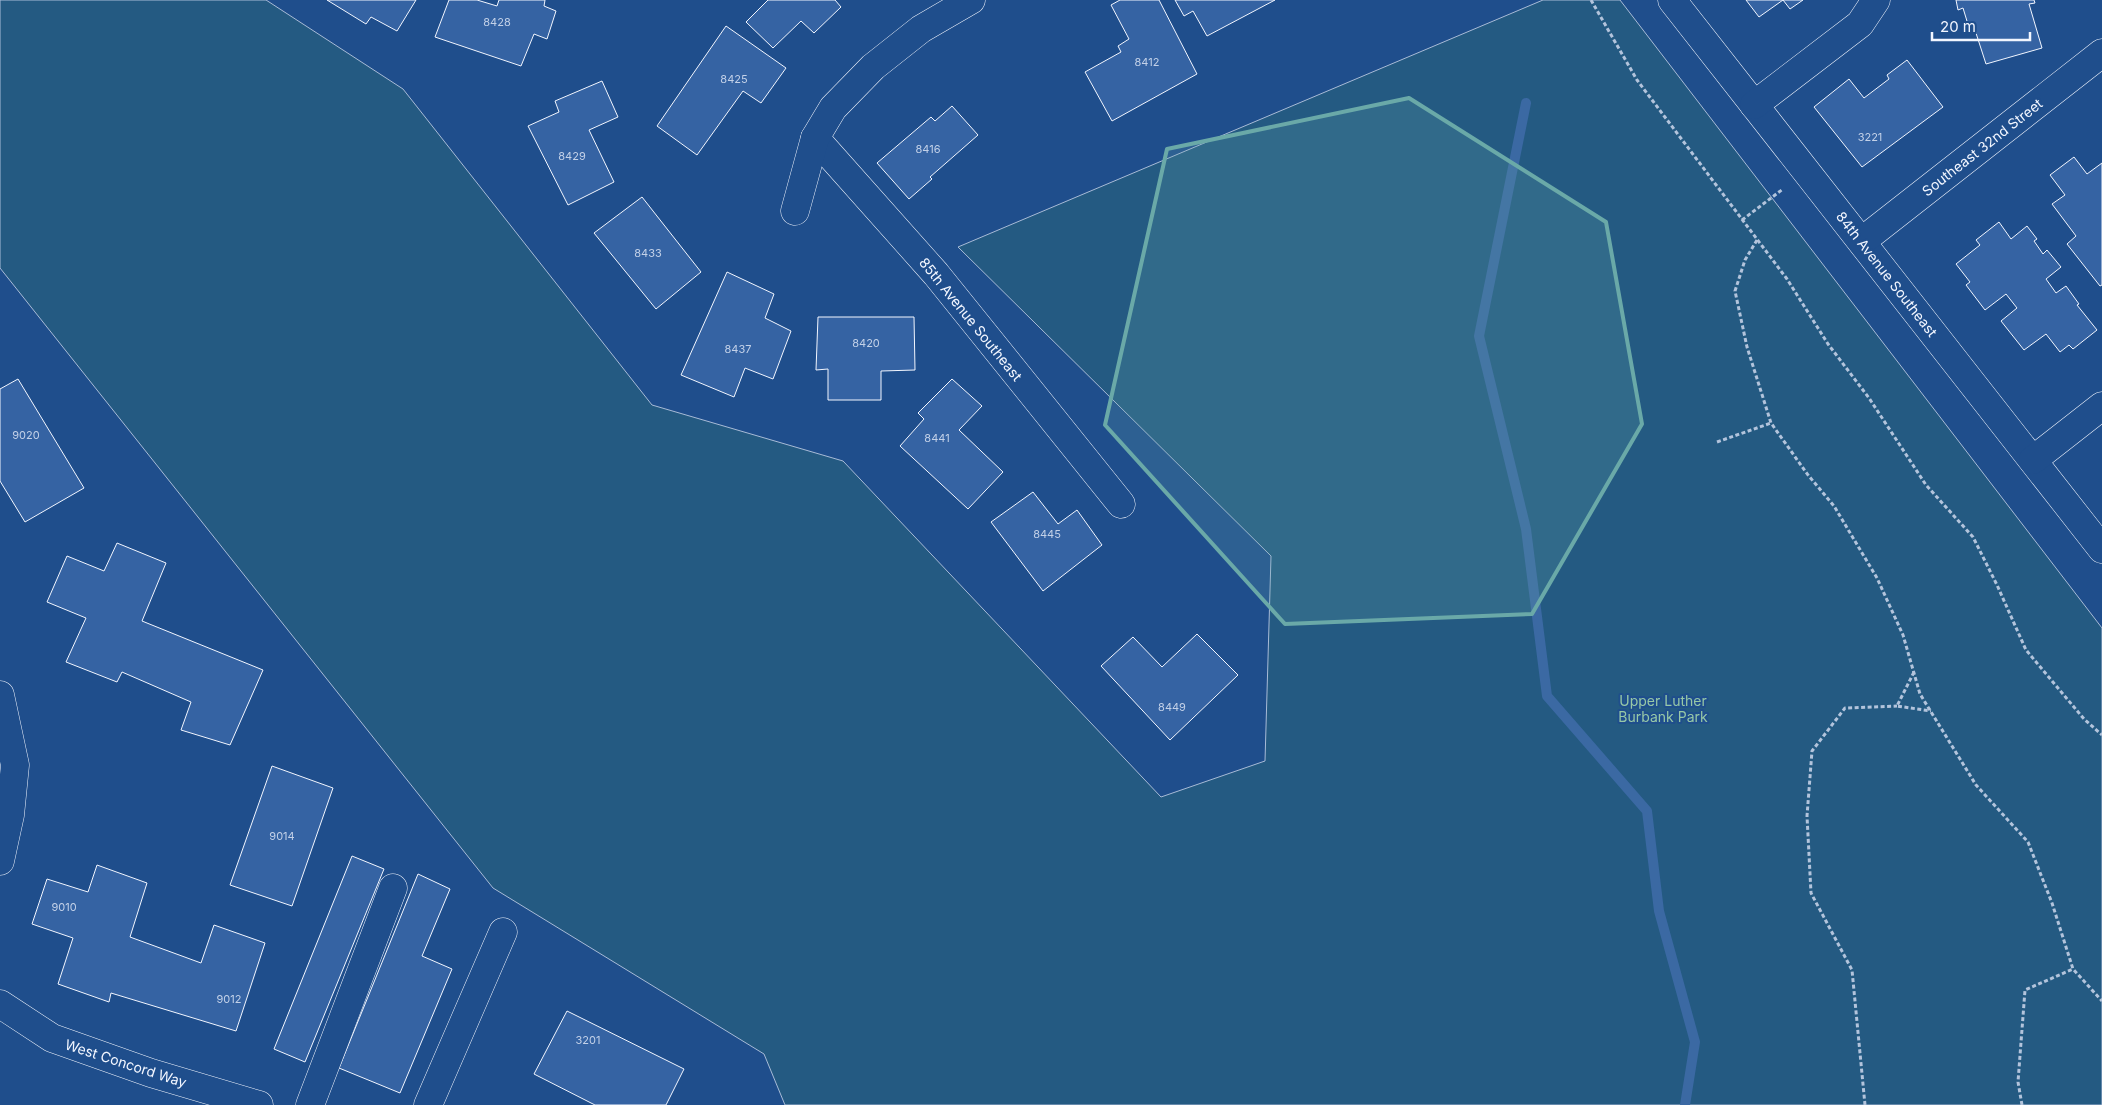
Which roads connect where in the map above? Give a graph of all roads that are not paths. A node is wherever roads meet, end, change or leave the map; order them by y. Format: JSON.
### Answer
{"nodes":[{"id":1,"x":971,"y":0,"type":"edge"},
{"id":2,"x":1672,"y":0,"type":"edge"},
{"id":3,"x":1876,"y":0,"type":"edge"},
{"id":4,"x":2102,"y":53,"type":"edge"},
{"id":5,"x":1754,"y":105,"type":"junction"},
{"id":6,"x":815,"y":138,"type":"junction"},
{"id":7,"x":795,"y":212,"type":"dead end"},
{"id":8,"x":1862,"y":241,"type":"junction"},
{"id":9,"x":2102,"y":406,"type":"edge"},
{"id":10,"x":2033,"y":460,"type":"junction"},
{"id":11,"x":1121,"y":504,"type":"dead end"},
{"id":12,"x":2102,"y":549,"type":"edge"},
{"id":13,"x":0,"y":695,"type":"edge"},
{"id":14,"x":0,"y":861,"type":"edge"},
{"id":15,"x":393,"y":888,"type":"dead end"},
{"id":16,"x":503,"y":932,"type":"dead end"},
{"id":17,"x":0,"y":1004,"type":"edge"},
{"id":18,"x":259,"y":1105,"type":"edge"},
{"id":19,"x":310,"y":1105,"type":"edge"},
{"id":20,"x":428,"y":1105,"type":"edge"}],
"edges":[{"from":1,"to":6,"type":"street"},
{"from":2,"to":5,"type":"street","name":"84th Avenue Southeast"},
{"from":3,"to":5,"type":"street"},
{"from":4,"to":8,"type":"street","name":"Southeast 32nd Street"},
{"from":5,"to":8,"type":"street","name":"84th Avenue Southeast"},
{"from":6,"to":7,"type":"street"},
{"from":6,"to":11,"type":"street","name":"85th Avenue Southeast"},
{"from":8,"to":10,"type":"street","name":"84th Avenue Southeast"},
{"from":9,"to":10,"type":"street"},
{"from":10,"to":12,"type":"street","name":"84th Avenue Southeast"},
{"from":13,"to":14,"type":"street"},
{"from":15,"to":19,"type":"street"},
{"from":16,"to":20,"type":"street"},
{"from":17,"to":18,"type":"street","name":"West Concord Way"}]}
